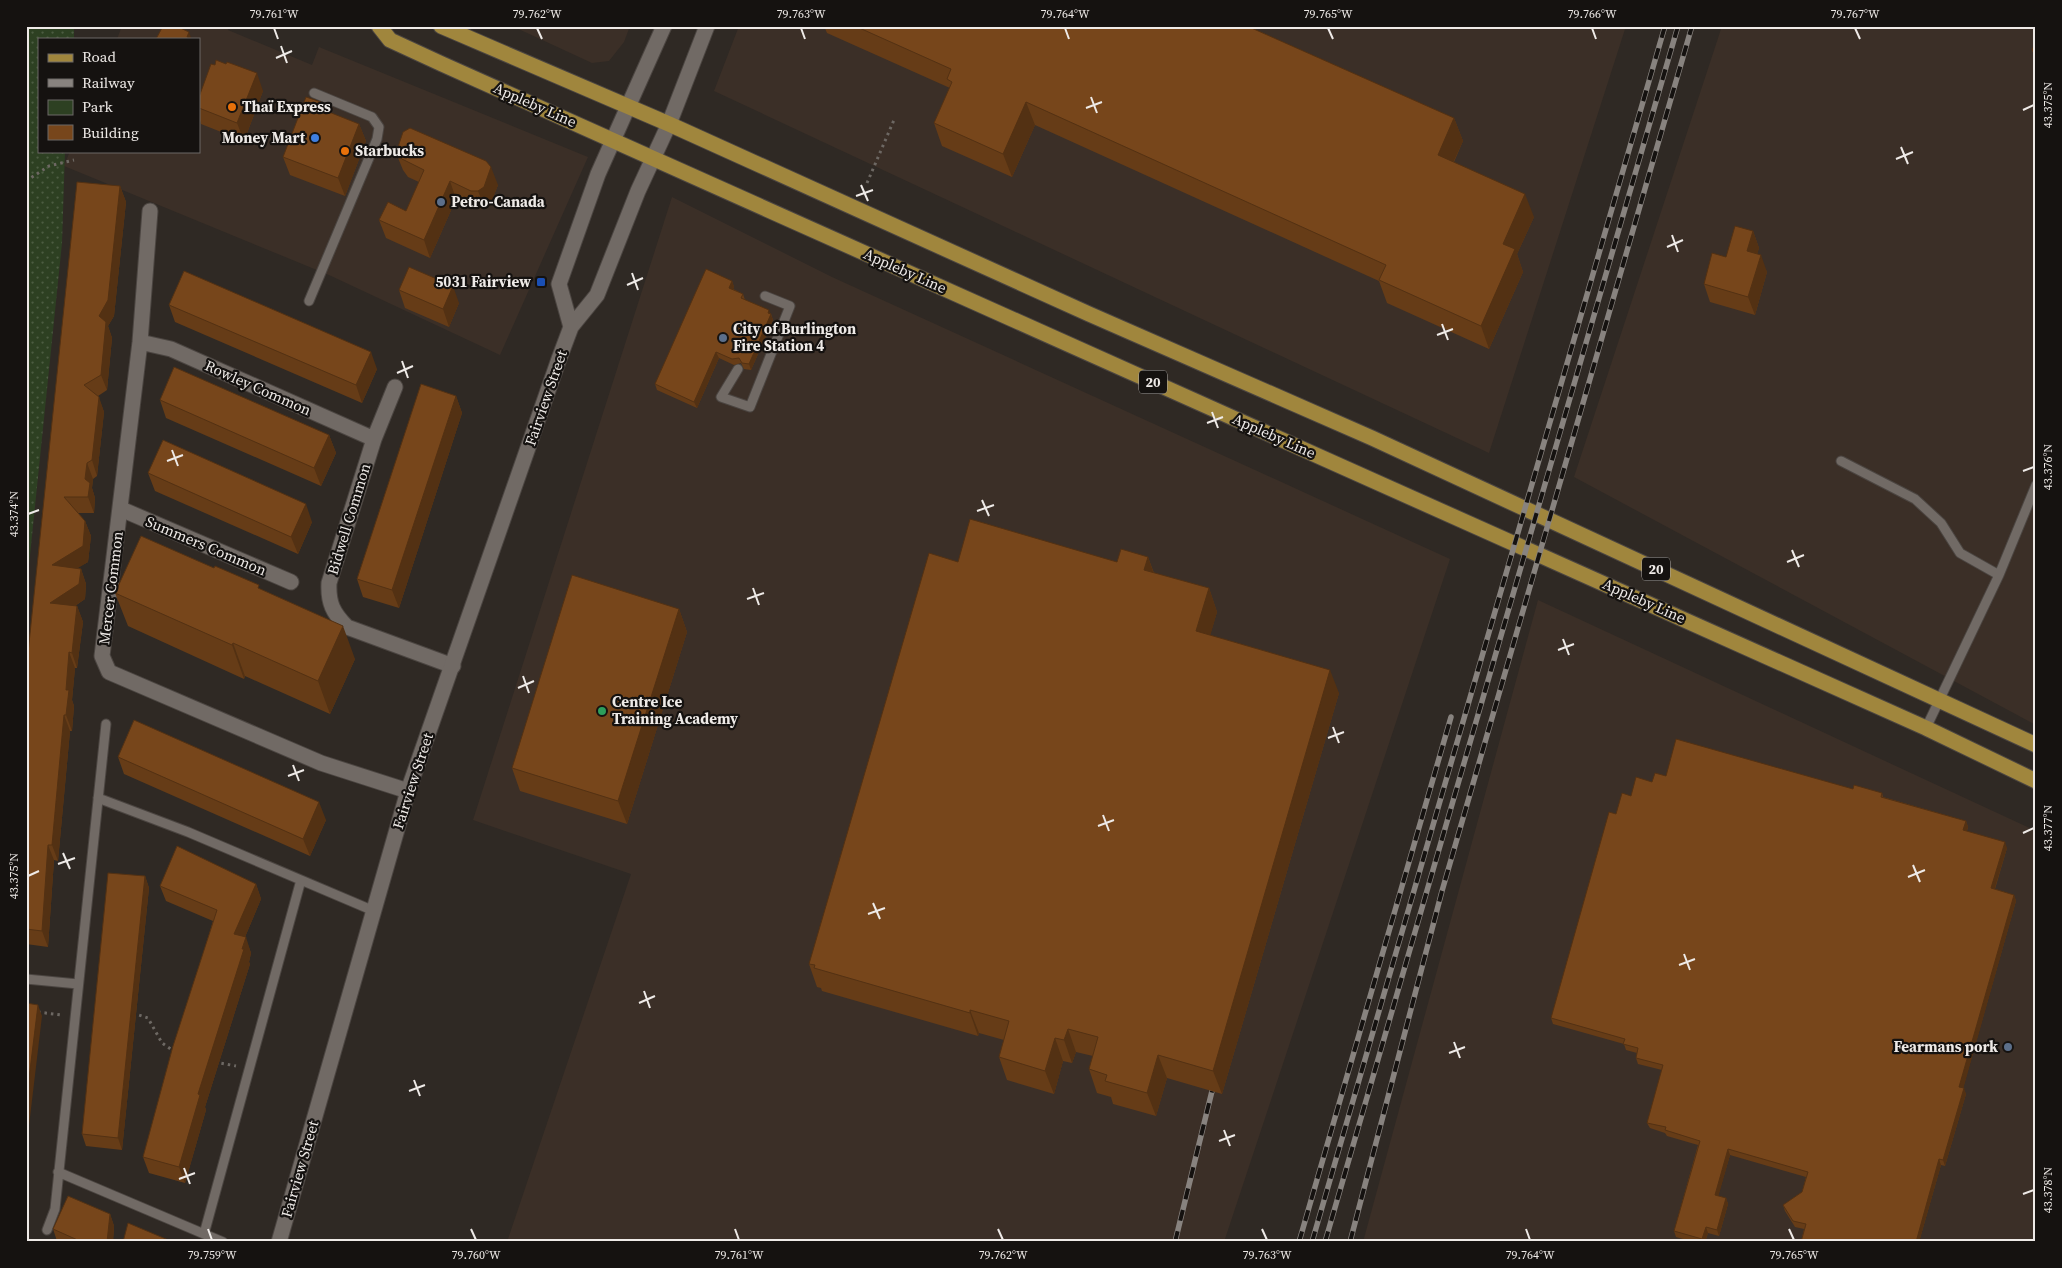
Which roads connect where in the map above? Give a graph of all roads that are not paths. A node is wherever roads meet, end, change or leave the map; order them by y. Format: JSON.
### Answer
{"nodes":[{"id":1,"x":380,"y":26,"type":"edge"},
{"id":2,"x":440,"y":26,"type":"edge"},
{"id":3,"x":664,"y":26,"type":"edge"},
{"id":4,"x":707,"y":26,"type":"edge"},
{"id":5,"x":314,"y":93,"type":"dead end"},
{"id":6,"x":629,"y":106,"type":"junction"},
{"id":7,"x":670,"y":124,"type":"junction"},
{"id":8,"x":613,"y":140,"type":"junction"},
{"id":9,"x":653,"y":158,"type":"junction"},
{"id":10,"x":150,"y":211,"type":"dead end"},
{"id":11,"x":765,"y":296,"type":"dead end"},
{"id":12,"x":309,"y":301,"type":"dead end"},
{"id":13,"x":571,"y":327,"type":"junction"},
{"id":14,"x":140,"y":342,"type":"junction"},
{"id":15,"x":738,"y":369,"type":"dead end"},
{"id":16,"x":395,"y":387,"type":"dead end"},
{"id":17,"x":374,"y":439,"type":"junction"},
{"id":18,"x":1841,"y":461,"type":"dead end"},
{"id":19,"x":2036,"y":485,"type":"edge"},
{"id":20,"x":121,"y":509,"type":"junction"},
{"id":21,"x":1999,"y":575,"type":"junction"},
{"id":22,"x":290,"y":582,"type":"dead end"},
{"id":23,"x":453,"y":666,"type":"junction"},
{"id":24,"x":1939,"y":699,"type":"junction"},
{"id":25,"x":106,"y":724,"type":"dead end"},
{"id":26,"x":1926,"y":728,"type":"junction"},
{"id":27,"x":2036,"y":745,"type":"edge"},
{"id":28,"x":2036,"y":781,"type":"edge"},
{"id":29,"x":408,"y":791,"type":"junction"},
{"id":30,"x":98,"y":798,"type":"junction"},
{"id":31,"x":301,"y":880,"type":"junction"},
{"id":32,"x":374,"y":911,"type":"junction"},
{"id":33,"x":26,"y":979,"type":"edge"},
{"id":34,"x":78,"y":984,"type":"junction"},
{"id":35,"x":58,"y":1172,"type":"junction"},
{"id":36,"x":47,"y":1230,"type":"dead end"},
{"id":37,"x":204,"y":1234,"type":"junction"},
{"id":38,"x":223,"y":1242,"type":"edge"},
{"id":39,"x":279,"y":1242,"type":"edge"}],
"edges":[{"from":1,"to":8,"type":"main road","name":"Appleby Line"},
{"from":2,"to":6,"type":"main road"},
{"from":3,"to":6,"type":"street"},
{"from":4,"to":7,"type":"street","name":"Fairview Street"},
{"from":5,"to":12,"type":"lane"},
{"from":6,"to":7,"type":"main road","number":"20"},
{"from":6,"to":8,"type":"street"},
{"from":7,"to":9,"type":"street","name":"Fairview Street"},
{"from":7,"to":24,"type":"main road","number":"20"},
{"from":8,"to":9,"type":"main road","name":"Appleby Line","number":"20"},
{"from":8,"to":13,"type":"street"},
{"from":9,"to":13,"type":"street","name":"Fairview Street"},
{"from":9,"to":26,"type":"main road","name":"Appleby Line","number":"20"},
{"from":10,"to":14,"type":"street","name":"Mercer Common"},
{"from":11,"to":15,"type":"lane"},
{"from":13,"to":23,"type":"street","name":"Fairview Street"},
{"from":14,"to":17,"type":"street","name":"Rowley Common"},
{"from":14,"to":20,"type":"street","name":"Mercer Common"},
{"from":16,"to":17,"type":"street","name":"Bidwell Common"},
{"from":17,"to":23,"type":"street","name":"Bidwell Common"},
{"from":18,"to":21,"type":"lane"},
{"from":19,"to":21,"type":"lane"},
{"from":20,"to":22,"type":"street","name":"Summers Common"},
{"from":20,"to":29,"type":"street","name":"Mercer Common"},
{"from":21,"to":24,"type":"lane"},
{"from":23,"to":29,"type":"street","name":"Fairview Street"},
{"from":24,"to":26,"type":"lane"},
{"from":24,"to":27,"type":"main road","number":"20"},
{"from":25,"to":30,"type":"lane"},
{"from":26,"to":28,"type":"main road","name":"Appleby Line","number":"20"},
{"from":29,"to":32,"type":"street","name":"Fairview Street"},
{"from":30,"to":31,"type":"lane"},
{"from":30,"to":34,"type":"lane"},
{"from":31,"to":32,"type":"lane"},
{"from":31,"to":37,"type":"lane"},
{"from":32,"to":39,"type":"street","name":"Fairview Street"},
{"from":33,"to":34,"type":"lane"},
{"from":34,"to":35,"type":"lane"},
{"from":35,"to":36,"type":"lane"},
{"from":35,"to":37,"type":"lane"},
{"from":37,"to":38,"type":"lane"}]}
